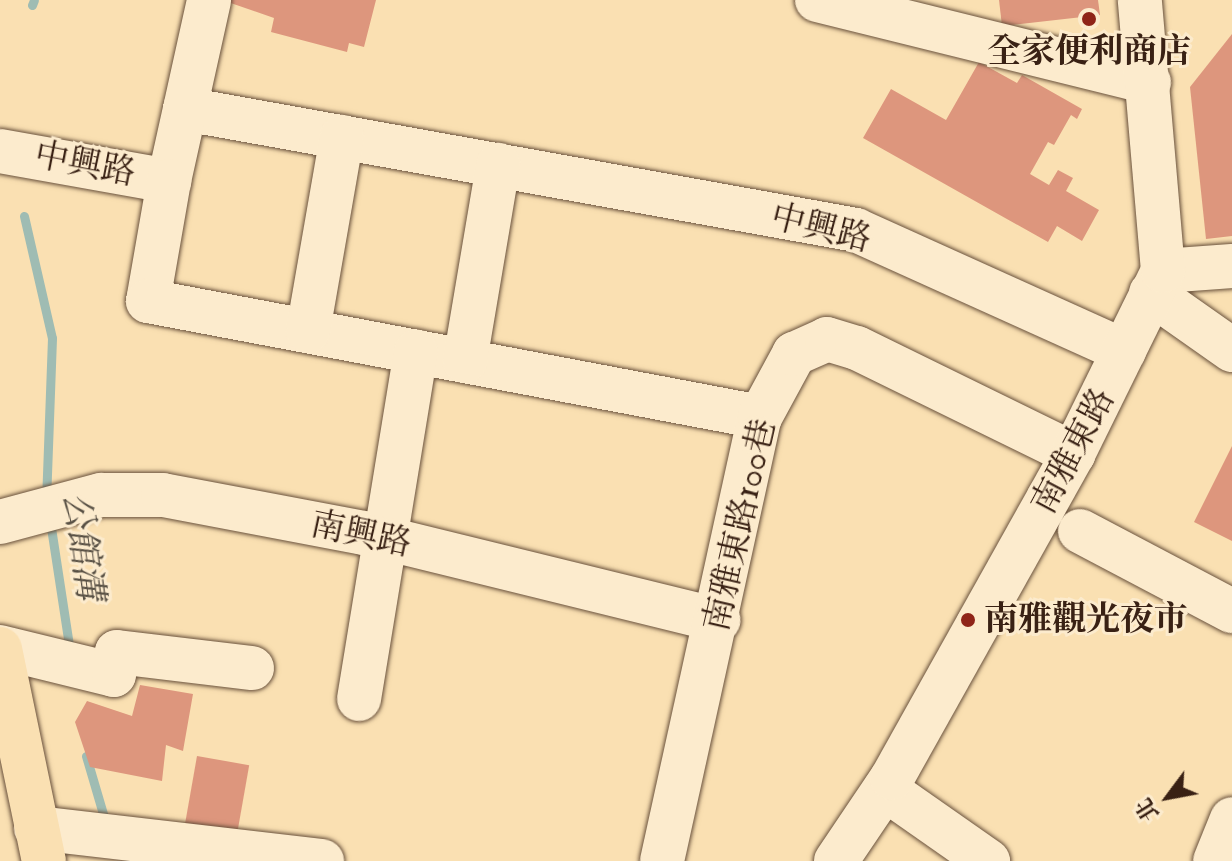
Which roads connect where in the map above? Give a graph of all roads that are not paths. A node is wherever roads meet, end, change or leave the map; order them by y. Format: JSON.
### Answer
{"nodes":[{"id":1,"x":209,"y":0,"type":"edge"},
{"id":2,"x":817,"y":0,"type":"edge"},
{"id":3,"x":1140,"y":0,"type":"edge"},
{"id":4,"x":1149,"y":82,"type":"junction"},
{"id":5,"x":185,"y":109,"type":"junction"},
{"id":6,"x":342,"y":137,"type":"junction"},
{"id":7,"x":0,"y":151,"type":"edge"},
{"id":8,"x":498,"y":165,"type":"junction"},
{"id":9,"x":169,"y":181,"type":"junction"},
{"id":10,"x":1232,"y":266,"type":"edge"},
{"id":11,"x":1157,"y":282,"type":"junction"},
{"id":12,"x":308,"y":331,"type":"junction"},
{"id":13,"x":1232,"y":350,"type":"edge"},
{"id":14,"x":1124,"y":351,"type":"junction"},
{"id":15,"x":416,"y":352,"type":"junction"},
{"id":16,"x":465,"y":361,"type":"junction"},
{"id":17,"x":760,"y":417,"type":"junction"},
{"id":18,"x":1073,"y":454,"type":"junction"},
{"id":19,"x":0,"y":522,"type":"edge"},
{"id":20,"x":1080,"y":531,"type":"dead end"},
{"id":21,"x":383,"y":538,"type":"junction"},
{"id":22,"x":1232,"y":611,"type":"edge"},
{"id":23,"x":718,"y":620,"type":"junction"},
{"id":24,"x":0,"y":648,"type":"edge"},
{"id":25,"x":252,"y":668,"type":"dead end"},
{"id":26,"x":359,"y":699,"type":"dead end"},
{"id":27,"x":885,"y":789,"type":"junction"},
{"id":28,"x":1232,"y":819,"type":"edge"},
{"id":29,"x":40,"y":844,"type":"edge"},
{"id":30,"x":322,"y":861,"type":"edge"},
{"id":31,"x":662,"y":861,"type":"edge"},
{"id":32,"x":836,"y":861,"type":"edge"},
{"id":33,"x":988,"y":861,"type":"edge"},
{"id":34,"x":1215,"y":861,"type":"edge"}],
"edges":[{"from":1,"to":5,"type":"street"},
{"from":2,"to":4,"type":"street"},
{"from":3,"to":4,"type":"street","name":"南雅東路"},
{"from":4,"to":11,"type":"street","name":"南雅東路"},
{"from":5,"to":6,"type":"street","name":"中興路"},
{"from":5,"to":9,"type":"street","name":"中興路"},
{"from":6,"to":8,"type":"street","name":"中興路"},
{"from":6,"to":12,"type":"street"},
{"from":7,"to":9,"type":"street","name":"中興路"},
{"from":8,"to":14,"type":"street","name":"中興路"},
{"from":8,"to":16,"type":"street"},
{"from":9,"to":12,"type":"street","name":"中興路"},
{"from":10,"to":11,"type":"street"},
{"from":11,"to":13,"type":"street"},
{"from":11,"to":14,"type":"street","name":"南雅東路"},
{"from":12,"to":15,"type":"street","name":"中興路"},
{"from":14,"to":18,"type":"street","name":"南雅東路"},
{"from":15,"to":16,"type":"street","name":"中興路"},
{"from":15,"to":21,"type":"street"},
{"from":16,"to":17,"type":"street","name":"中興路"},
{"from":17,"to":18,"type":"street","name":"南雅東路100巷"},
{"from":17,"to":23,"type":"street","name":"南雅東路100巷"},
{"from":18,"to":27,"type":"street","name":"南雅東路"},
{"from":19,"to":21,"type":"street","name":"南興路"},
{"from":20,"to":22,"type":"street"},
{"from":21,"to":23,"type":"street","name":"南興路"},
{"from":21,"to":26,"type":"street"},
{"from":23,"to":31,"type":"street","name":"南雅東路100巷"},
{"from":24,"to":25,"type":"street"},
{"from":24,"to":29,"type":"main road"},
{"from":27,"to":32,"type":"street","name":"南雅東路"},
{"from":27,"to":33,"type":"street"},
{"from":28,"to":34,"type":"street"},
{"from":29,"to":30,"type":"street"}]}
